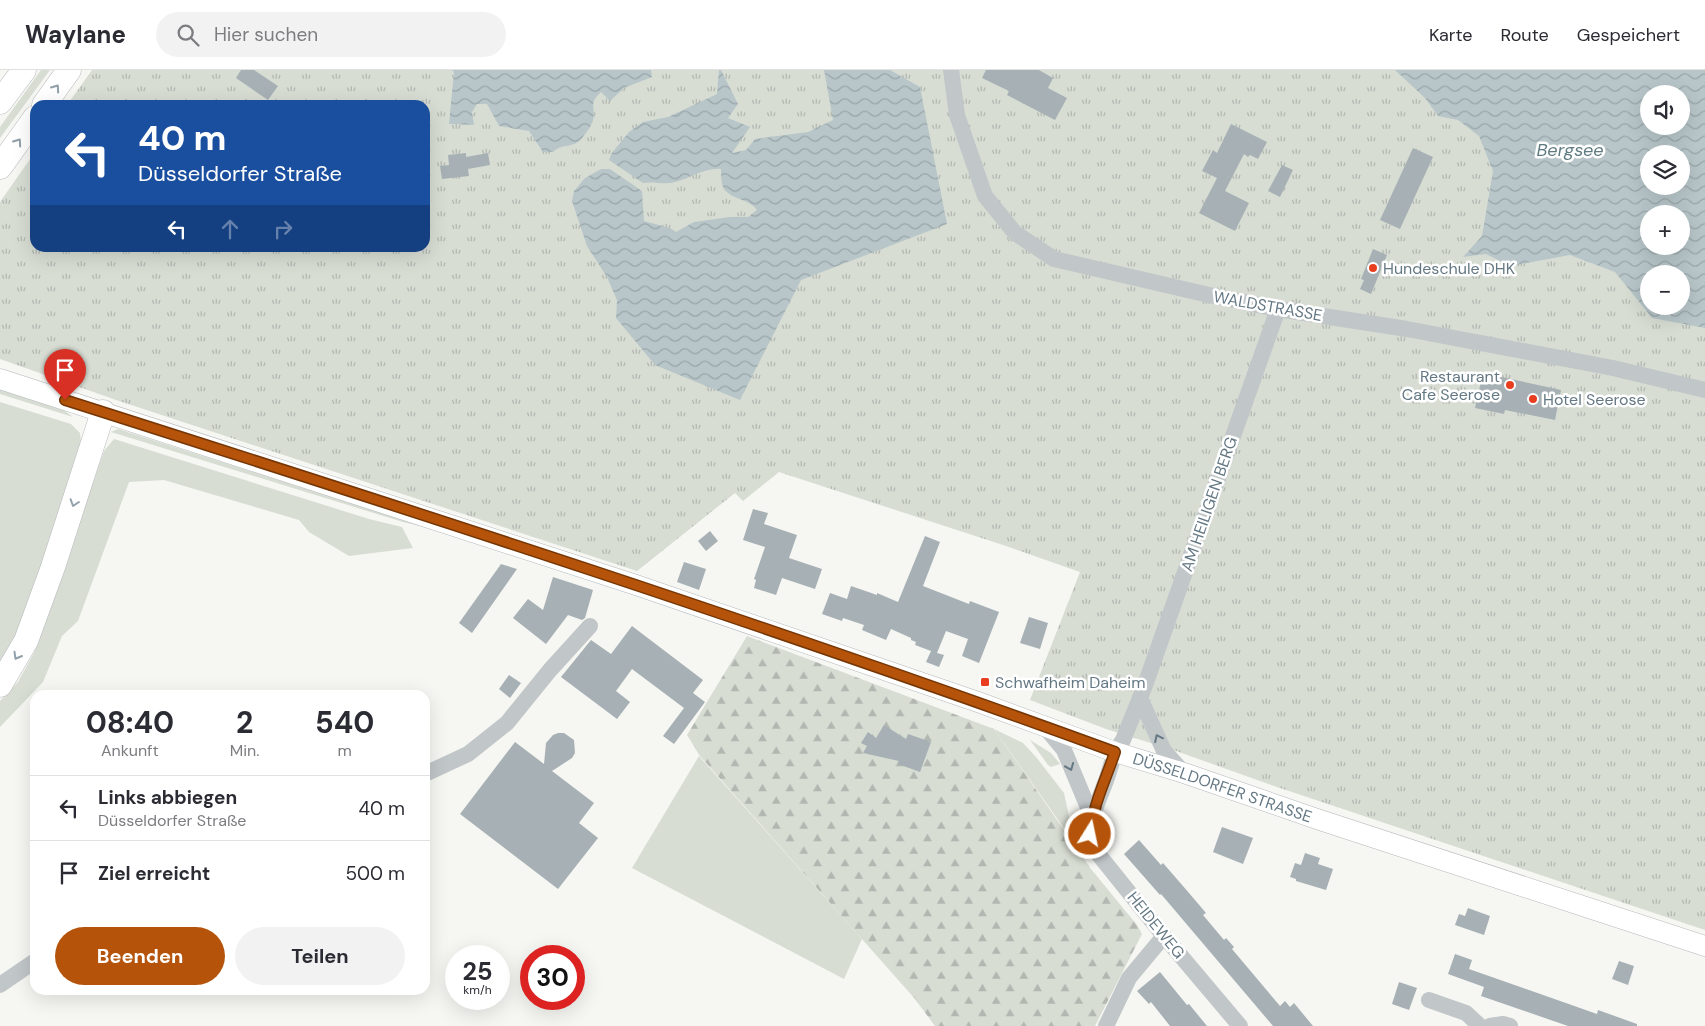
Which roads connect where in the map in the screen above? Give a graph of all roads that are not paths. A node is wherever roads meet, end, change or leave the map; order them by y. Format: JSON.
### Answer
{"nodes":[{"id":1,"x":24,"y":70,"type":"edge"},
{"id":2,"x":69,"y":70,"type":"edge"},
{"id":3,"x":951,"y":70,"type":"edge"},
{"id":4,"x":48,"y":100,"type":"edge"},
{"id":5,"x":0,"y":102,"type":"edge"},
{"id":6,"x":30,"y":125,"type":"edge"},
{"id":7,"x":0,"y":167,"type":"edge"},
{"id":8,"x":1278,"y":309,"type":"junction"},
{"id":9,"x":0,"y":379,"type":"edge"},
{"id":10,"x":1705,"y":390,"type":"edge"},
{"id":11,"x":103,"y":412,"type":"junction"},
{"id":12,"x":590,"y":626,"type":"dead end"},
{"id":13,"x":0,"y":685,"type":"edge"},
{"id":14,"x":1140,"y":698,"type":"junction"},
{"id":15,"x":1044,"y":726,"type":"junction"},
{"id":16,"x":1115,"y":752,"type":"junction"},
{"id":17,"x":430,"y":772,"type":"edge"},
{"id":18,"x":1184,"y":773,"type":"junction"},
{"id":19,"x":1092,"y":817,"type":"junction"},
{"id":20,"x":1164,"y":936,"type":"junction"},
{"id":21,"x":1705,"y":946,"type":"edge"},
{"id":22,"x":30,"y":964,"type":"edge"},
{"id":23,"x":0,"y":985,"type":"edge"},
{"id":24,"x":1430,"y":1000,"type":"dead end"},
{"id":25,"x":1106,"y":1026,"type":"edge"},
{"id":26,"x":1240,"y":1026,"type":"edge"},
{"id":27,"x":1480,"y":1026,"type":"edge"},
{"id":28,"x":1490,"y":1026,"type":"edge"},
{"id":29,"x":1510,"y":1026,"type":"edge"}],
"edges":[{"from":1,"to":5,"type":"highway"},
{"from":4,"to":2,"type":"highway","one_way":true},
{"from":3,"to":8,"type":"street","name":"WALDSTRASSE"},
{"from":7,"to":6,"type":"highway","one_way":true},
{"from":8,"to":10,"type":"street","name":"WALDSTRASSE"},
{"from":8,"to":14,"type":"street","name":"AM HEILIGEN BERG"},
{"from":9,"to":11,"type":"main road","name":"DÜSSELDORFER STRASSE"},
{"from":11,"to":13,"type":"highway","one_way":true},
{"from":11,"to":15,"type":"main road","name":"DÜSSELDORFER STRASSE"},
{"from":12,"to":17,"type":"street"},
{"from":14,"to":16,"type":"street","name":"AM HEILIGEN BERG"},
{"from":18,"to":14,"type":"street","one_way":true},
{"from":15,"to":16,"type":"main road","name":"DÜSSELDORFER STRASSE"},
{"from":15,"to":19,"type":"street","name":"HEIDEWEG","one_way":true},
{"from":16,"to":18,"type":"main road","name":"DÜSSELDORFER STRASSE"},
{"from":16,"to":19,"type":"street","name":"HEIDEWEG"},
{"from":18,"to":21,"type":"main road","name":"DÜSSELDORFER STRASSE"},
{"from":19,"to":20,"type":"street","name":"HEIDEWEG"},
{"from":20,"to":25,"type":"street"},
{"from":20,"to":26,"type":"street","name":"HEIDEWEG"},
{"from":22,"to":23,"type":"street"},
{"from":24,"to":27,"type":"street"},
{"from":28,"to":29,"type":"street"}]}
